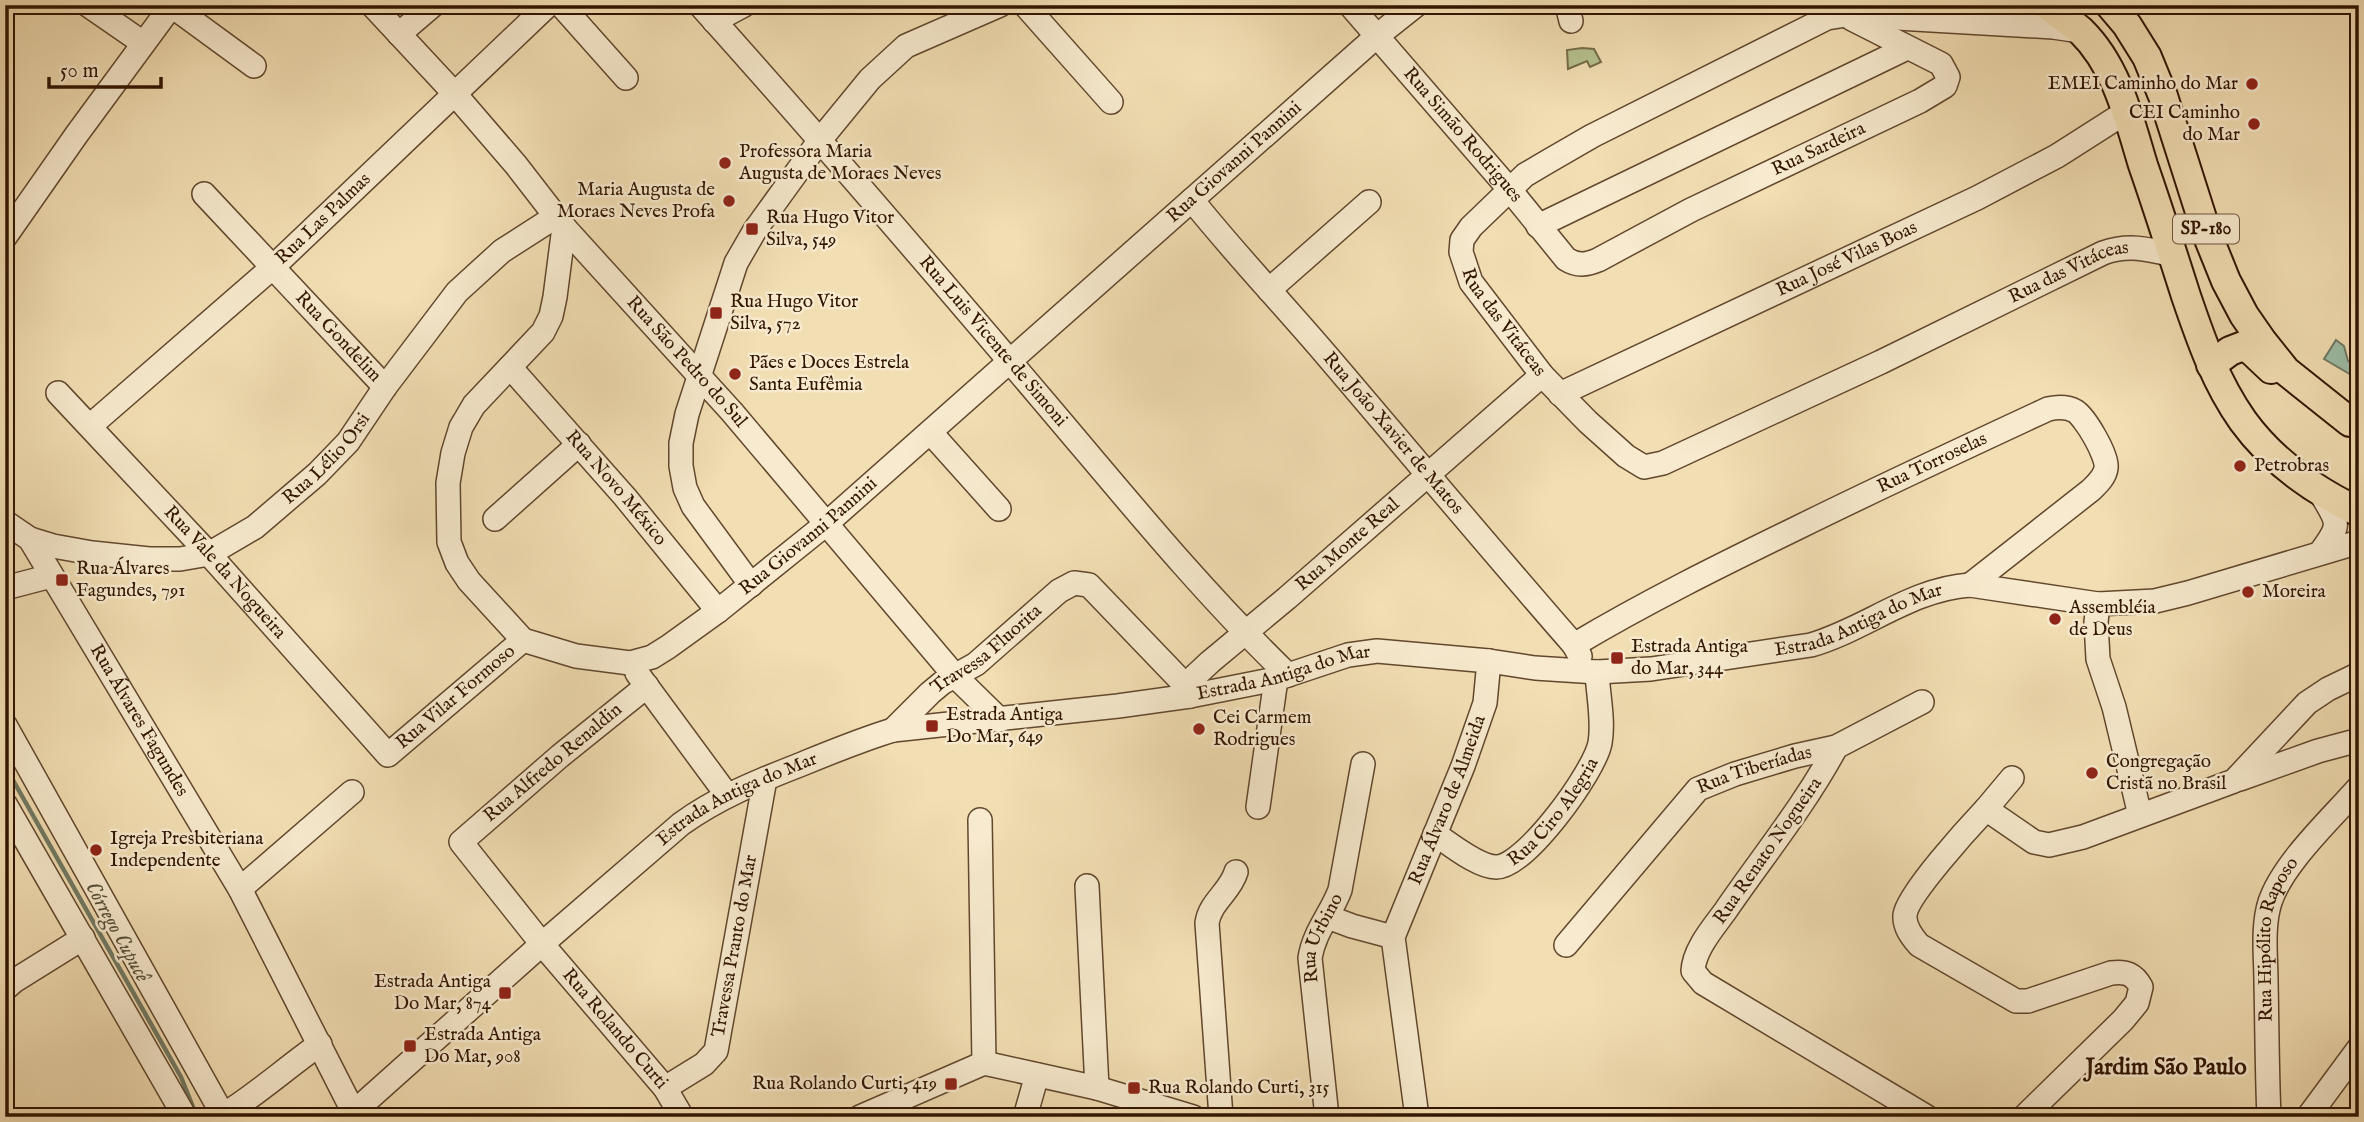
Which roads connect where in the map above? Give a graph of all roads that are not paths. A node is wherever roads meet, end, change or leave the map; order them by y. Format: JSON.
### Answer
{"nodes":[{"id":1,"x":88,"y":5,"type":"edge"},
{"id":2,"x":372,"y":5,"type":"edge"},
{"id":3,"x":433,"y":5,"type":"edge"},
{"id":4,"x":548,"y":5,"type":"edge"},
{"id":5,"x":561,"y":5,"type":"edge"},
{"id":6,"x":744,"y":5,"type":"edge"},
{"id":7,"x":1000,"y":5,"type":"edge"},
{"id":8,"x":1025,"y":5,"type":"edge"},
{"id":9,"x":1350,"y":5,"type":"edge"},
{"id":10,"x":1416,"y":5,"type":"edge"},
{"id":11,"x":2047,"y":5,"type":"edge"},
{"id":12,"x":2110,"y":5,"type":"edge"},
{"id":13,"x":172,"y":6,"type":"edge"},
{"id":14,"x":707,"y":13,"type":"edge"},
{"id":15,"x":1846,"y":15,"type":"junction"},
{"id":16,"x":2080,"y":31,"type":"junction"},
{"id":17,"x":399,"y":34,"type":"junction"},
{"id":18,"x":1377,"y":36,"type":"junction"},
{"id":19,"x":143,"y":43,"type":"junction"},
{"id":20,"x":1907,"y":48,"type":"junction"},
{"id":21,"x":254,"y":66,"type":"dead end"},
{"id":22,"x":626,"y":78,"type":"dead end"},
{"id":23,"x":454,"y":93,"type":"junction"},
{"id":24,"x":1111,"y":102,"type":"dead end"},
{"id":25,"x":2126,"y":112,"type":"junction"},
{"id":26,"x":820,"y":140,"type":"junction"},
{"id":27,"x":1510,"y":190,"type":"junction"},
{"id":28,"x":204,"y":194,"type":"dead end"},
{"id":29,"x":1192,"y":200,"type":"junction"},
{"id":30,"x":1369,"y":202,"type":"dead end"},
{"id":31,"x":559,"y":222,"type":"junction"},
{"id":32,"x":1538,"y":226,"type":"junction"},
{"id":33,"x":5,"y":237,"type":"edge"},
{"id":34,"x":2173,"y":255,"type":"junction"},
{"id":35,"x":1574,"y":264,"type":"joint"},
{"id":36,"x":273,"y":267,"type":"junction"},
{"id":37,"x":1269,"y":290,"type":"junction"},
{"id":38,"x":1011,"y":362,"type":"junction"},
{"id":39,"x":2211,"y":365,"type":"junction"},
{"id":40,"x":510,"y":367,"type":"junction"},
{"id":41,"x":1542,"y":375,"type":"junction"},
{"id":42,"x":700,"y":379,"type":"junction"},
{"id":43,"x":385,"y":387,"type":"junction"},
{"id":44,"x":58,"y":393,"type":"dead end"},
{"id":45,"x":1560,"y":394,"type":"junction"},
{"id":46,"x":2355,"y":424,"type":"edge"},
{"id":47,"x":90,"y":426,"type":"junction"},
{"id":48,"x":931,"y":433,"type":"junction"},
{"id":49,"x":579,"y":444,"type":"junction"},
{"id":50,"x":1427,"y":475,"type":"junction"},
{"id":51,"x":2319,"y":490,"type":"junction"},
{"id":52,"x":999,"y":509,"type":"dead end"},
{"id":53,"x":2359,"y":512,"type":"edge"},
{"id":54,"x":495,"y":519,"type":"dead end"},
{"id":55,"x":5,"y":522,"type":"edge"},
{"id":56,"x":827,"y":524,"type":"junction"},
{"id":57,"x":30,"y":539,"type":"junction"},
{"id":58,"x":2359,"y":542,"type":"edge"},
{"id":59,"x":2320,"y":553,"type":"junction"},
{"id":60,"x":209,"y":554,"type":"junction"},
{"id":61,"x":51,"y":576,"type":"junction"},
{"id":62,"x":751,"y":585,"type":"junction"},
{"id":63,"x":1970,"y":585,"type":"junction"},
{"id":64,"x":5,"y":588,"type":"edge"},
{"id":65,"x":2098,"y":604,"type":"junction"},
{"id":66,"x":718,"y":611,"type":"junction"},
{"id":67,"x":1245,"y":633,"type":"junction"},
{"id":68,"x":523,"y":640,"type":"junction"},
{"id":69,"x":1574,"y":645,"type":"junction"},
{"id":70,"x":1489,"y":661,"type":"junction"},
{"id":71,"x":630,"y":663,"type":"junction"},
{"id":72,"x":1592,"y":672,"type":"junction"},
{"id":73,"x":2359,"y":674,"type":"edge"},
{"id":74,"x":955,"y":676,"type":"junction"},
{"id":75,"x":1282,"y":677,"type":"junction"},
{"id":76,"x":647,"y":686,"type":"junction"},
{"id":77,"x":1189,"y":692,"type":"junction"},
{"id":78,"x":1922,"y":702,"type":"dead end"},
{"id":79,"x":1000,"y":720,"type":"junction"},
{"id":80,"x":5,"y":725,"type":"edge"},
{"id":81,"x":893,"y":730,"type":"junction"},
{"id":82,"x":2359,"y":740,"type":"edge"},
{"id":83,"x":1836,"y":747,"type":"junction"},
{"id":84,"x":388,"y":755,"type":"joint"},
{"id":85,"x":1363,"y":764,"type":"dead end"},
{"id":86,"x":2011,"y":778,"type":"dead end"},
{"id":87,"x":765,"y":779,"type":"junction"},
{"id":88,"x":2234,"y":781,"type":"junction"},
{"id":89,"x":2359,"y":787,"type":"edge"},
{"id":90,"x":352,"y":792,"type":"dead end"},
{"id":91,"x":727,"y":795,"type":"junction"},
{"id":92,"x":5,"y":804,"type":"edge"},
{"id":93,"x":1258,"y":807,"type":"dead end"},
{"id":94,"x":1986,"y":809,"type":"junction"},
{"id":95,"x":2140,"y":816,"type":"junction"},
{"id":96,"x":980,"y":820,"type":"dead end"},
{"id":97,"x":1435,"y":834,"type":"junction"},
{"id":98,"x":1236,"y":872,"type":"dead end"},
{"id":99,"x":1087,"y":886,"type":"dead end"},
{"id":100,"x":240,"y":889,"type":"junction"},
{"id":101,"x":1321,"y":927,"type":"junction"},
{"id":102,"x":83,"y":938,"type":"junction"},
{"id":103,"x":542,"y":944,"type":"junction"},
{"id":104,"x":1566,"y":945,"type":"dead end"},
{"id":105,"x":1395,"y":947,"type":"junction"},
{"id":106,"x":8,"y":981,"type":"edge"},
{"id":107,"x":320,"y":1044,"type":"junction"},
{"id":108,"x":2359,"y":1048,"type":"edge"},
{"id":109,"x":984,"y":1063,"type":"junction"},
{"id":110,"x":1038,"y":1075,"type":"junction"},
{"id":111,"x":665,"y":1088,"type":"junction"},
{"id":112,"x":1097,"y":1088,"type":"junction"},
{"id":113,"x":355,"y":1114,"type":"edge"},
{"id":114,"x":221,"y":1116,"type":"edge"},
{"id":115,"x":185,"y":1117,"type":"edge"},
{"id":116,"x":682,"y":1117,"type":"edge"},
{"id":117,"x":860,"y":1117,"type":"edge"},
{"id":118,"x":1025,"y":1117,"type":"edge"},
{"id":119,"x":1192,"y":1117,"type":"edge"},
{"id":120,"x":1220,"y":1117,"type":"edge"},
{"id":121,"x":1327,"y":1117,"type":"edge"},
{"id":122,"x":1417,"y":1117,"type":"edge"},
{"id":123,"x":1927,"y":1117,"type":"edge"},
{"id":124,"x":2024,"y":1117,"type":"edge"},
{"id":125,"x":2269,"y":1117,"type":"edge"},
{"id":126,"x":2308,"y":1117,"type":"edge"}],
"edges":[{"from":1,"to":19,"type":"street"},
{"from":2,"to":17,"type":"street","name":"Rua São Pedro do Sul"},
{"from":3,"to":17,"type":"street"},
{"from":4,"to":23,"type":"street","name":"Rua Las Palmas"},
{"from":5,"to":22,"type":"street"},
{"from":6,"to":14,"type":"street"},
{"from":7,"to":26,"type":"street"},
{"from":8,"to":24,"type":"street"},
{"from":9,"to":18,"type":"street","name":"Rua Simão Rodrigues"},
{"from":10,"to":18,"type":"street","name":"Rua Giovanni Pannini"},
{"from":11,"to":16,"type":"main road"},
{"from":12,"to":46,"type":"main road","number":"SP-180"},
{"from":13,"to":19,"type":"street"},
{"from":13,"to":21,"type":"street"},
{"from":14,"to":26,"type":"street","name":"Rua Luis Vicente de Simoni"},
{"from":15,"to":16,"type":"street","name":"Rua das Vitáceas"},
{"from":15,"to":20,"type":"street","name":"Rua Sardeira"},
{"from":15,"to":27,"type":"street","name":"Rua das Vitáceas"},
{"from":16,"to":25,"type":"main road"},
{"from":17,"to":23,"type":"street","name":"Rua São Pedro do Sul"},
{"from":18,"to":27,"type":"street","name":"Rua Simão Rodrigues"},
{"from":18,"to":29,"type":"street","name":"Rua Giovanni Pannini"},
{"from":19,"to":33,"type":"street"},
{"from":20,"to":32,"type":"street"},
{"from":20,"to":35,"type":"street","name":"Rua Sardeira"},
{"from":23,"to":31,"type":"street","name":"Rua São Pedro do Sul"},
{"from":23,"to":36,"type":"street","name":"Rua Las Palmas"},
{"from":25,"to":34,"type":"main road"},
{"from":25,"to":45,"type":"street","name":"Rua José Vilas Boas"},
{"from":26,"to":38,"type":"street","name":"Rua Luis Vicente de Simoni"},
{"from":26,"to":42,"type":"street"},
{"from":27,"to":32,"type":"street","name":"Rua Simão Rodrigues"},
{"from":27,"to":41,"type":"street","name":"Rua das Vitáceas"},
{"from":28,"to":36,"type":"street","name":"Rua Gondelim"},
{"from":29,"to":37,"type":"street","name":"Rua João Xavier de Matos"},
{"from":29,"to":38,"type":"street","name":"Rua Giovanni Pannini"},
{"from":30,"to":37,"type":"street"},
{"from":31,"to":40,"type":"street"},
{"from":31,"to":42,"type":"street","name":"Rua São Pedro do Sul"},
{"from":31,"to":43,"type":"street","name":"Rua Lélio Orsi"},
{"from":32,"to":35,"type":"street","name":"Rua Simão Rodrigues"},
{"from":34,"to":39,"type":"main road"},
{"from":34,"to":45,"type":"street","name":"Rua das Vitáceas"},
{"from":36,"to":43,"type":"street","name":"Rua Gondelim"},
{"from":36,"to":47,"type":"street","name":"Rua Las Palmas"},
{"from":37,"to":50,"type":"street","name":"Rua João Xavier de Matos"},
{"from":38,"to":48,"type":"street","name":"Rua Giovanni Pannini"},
{"from":38,"to":67,"type":"street","name":"Rua Luis Vicente de Simoni"},
{"from":39,"to":46,"type":"main road"},
{"from":39,"to":51,"type":"main road"},
{"from":40,"to":49,"type":"street","name":"Rua Novo México"},
{"from":40,"to":68,"type":"street"},
{"from":41,"to":45,"type":"street","name":"Rua das Vitáceas"},
{"from":41,"to":50,"type":"street","name":"Rua Monte Real"},
{"from":42,"to":56,"type":"street","name":"Rua São Pedro do Sul"},
{"from":42,"to":62,"type":"street"},
{"from":43,"to":60,"type":"street","name":"Rua Lélio Orsi"},
{"from":44,"to":47,"type":"street","name":"Rua Vale da Nogueira"},
{"from":47,"to":60,"type":"street","name":"Rua Vale da Nogueira"},
{"from":48,"to":52,"type":"street"},
{"from":48,"to":56,"type":"street","name":"Rua Giovanni Pannini"},
{"from":49,"to":54,"type":"street"},
{"from":49,"to":66,"type":"street","name":"Rua Novo México"},
{"from":50,"to":67,"type":"street","name":"Rua Monte Real"},
{"from":50,"to":69,"type":"street","name":"Rua João Xavier de Matos"},
{"from":51,"to":53,"type":"main road"},
{"from":51,"to":59,"type":"street"},
{"from":55,"to":57,"type":"street","name":"Rua Álvares Fagundes"},
{"from":56,"to":62,"type":"street","name":"Rua Giovanni Pannini"},
{"from":56,"to":74,"type":"street","name":"Rua São Pedro do Sul"},
{"from":57,"to":60,"type":"street","name":"Rua Lélio Orsi"},
{"from":57,"to":61,"type":"street","name":"Rua Álvares Fagundes"},
{"from":58,"to":59,"type":"street","name":"Estrada Antiga do Mar"},
{"from":59,"to":65,"type":"street","name":"Estrada Antiga do Mar"},
{"from":60,"to":84,"type":"street","name":"Rua Vale da Nogueira"},
{"from":61,"to":64,"type":"street"},
{"from":61,"to":100,"type":"street","name":"Rua Álvares Fagundes"},
{"from":62,"to":66,"type":"street","name":"Rua Giovanni Pannini"},
{"from":63,"to":65,"type":"street","name":"Estrada Antiga do Mar"},
{"from":63,"to":69,"type":"street","name":"Rua Torroselas"},
{"from":63,"to":72,"type":"street","name":"Estrada Antiga do Mar"},
{"from":65,"to":95,"type":"street"},
{"from":66,"to":71,"type":"street","name":"Rua Giovanni Pannini"},
{"from":67,"to":75,"type":"street","name":"Rua Luis Vicente de Simoni"},
{"from":67,"to":77,"type":"street","name":"Rua Monte Real"},
{"from":68,"to":71,"type":"street","name":"Rua Giovanni Pannini"},
{"from":68,"to":84,"type":"street","name":"Rua Vilar Formoso"},
{"from":69,"to":72,"type":"street","name":"Rua João Xavier de Matos"},
{"from":70,"to":72,"type":"street","name":"Estrada Antiga do Mar"},
{"from":70,"to":75,"type":"street","name":"Estrada Antiga do Mar"},
{"from":70,"to":97,"type":"street","name":"Rua Álvaro de Almeida"},
{"from":71,"to":76,"type":"street"},
{"from":72,"to":97,"type":"street","name":"Rua Ciro Alegria"},
{"from":73,"to":88,"type":"street"},
{"from":74,"to":77,"type":"street","name":"Travessa Fluorita"},
{"from":74,"to":79,"type":"street","name":"Rua São Pedro do Sul"},
{"from":74,"to":81,"type":"street","name":"Travessa Fluorita"},
{"from":75,"to":77,"type":"street","name":"Estrada Antiga do Mar"},
{"from":75,"to":93,"type":"street"},
{"from":76,"to":91,"type":"street"},
{"from":76,"to":103,"type":"street","name":"Rua Alfredo Renaldin"},
{"from":77,"to":79,"type":"street","name":"Estrada Antiga do Mar"},
{"from":78,"to":83,"type":"street","name":"Rua Tiberíadas"},
{"from":79,"to":81,"type":"street","name":"Estrada Antiga do Mar"},
{"from":80,"to":114,"type":"street"},
{"from":81,"to":87,"type":"street","name":"Estrada Antiga do Mar"},
{"from":82,"to":88,"type":"street"},
{"from":83,"to":104,"type":"street","name":"Rua Tiberíadas"},
{"from":83,"to":123,"type":"street","name":"Rua Renato Nogueira"},
{"from":85,"to":101,"type":"street","name":"Rua Urbino"},
{"from":86,"to":94,"type":"street"},
{"from":87,"to":91,"type":"street","name":"Estrada Antiga do Mar"},
{"from":87,"to":111,"type":"street","name":"Travessa Pranto do Mar"},
{"from":88,"to":95,"type":"street"},
{"from":89,"to":125,"type":"street","name":"Rua Hipólito Raposo"},
{"from":90,"to":100,"type":"street"},
{"from":91,"to":103,"type":"street","name":"Estrada Antiga do Mar"},
{"from":92,"to":102,"type":"street"},
{"from":94,"to":95,"type":"street"},
{"from":94,"to":124,"type":"street"},
{"from":96,"to":109,"type":"street"},
{"from":97,"to":105,"type":"street","name":"Rua Álvaro de Almeida"},
{"from":98,"to":120,"type":"street"},
{"from":99,"to":112,"type":"street"},
{"from":100,"to":107,"type":"street","name":"Rua Álvares Fagundes"},
{"from":101,"to":105,"type":"street"},
{"from":101,"to":121,"type":"street","name":"Rua Urbino"},
{"from":102,"to":106,"type":"street"},
{"from":102,"to":115,"type":"street"},
{"from":103,"to":111,"type":"street","name":"Rua Rolando Curti"},
{"from":103,"to":113,"type":"street","name":"Estrada Antiga do Mar"},
{"from":105,"to":122,"type":"street"},
{"from":107,"to":113,"type":"street","name":"Rua Álvares Fagundes"},
{"from":107,"to":114,"type":"street"},
{"from":108,"to":126,"type":"street"},
{"from":109,"to":110,"type":"street"},
{"from":109,"to":117,"type":"street"},
{"from":110,"to":112,"type":"street"},
{"from":110,"to":118,"type":"street"},
{"from":111,"to":116,"type":"street","name":"Rua Rolando Curti"},
{"from":112,"to":119,"type":"street"}]}
